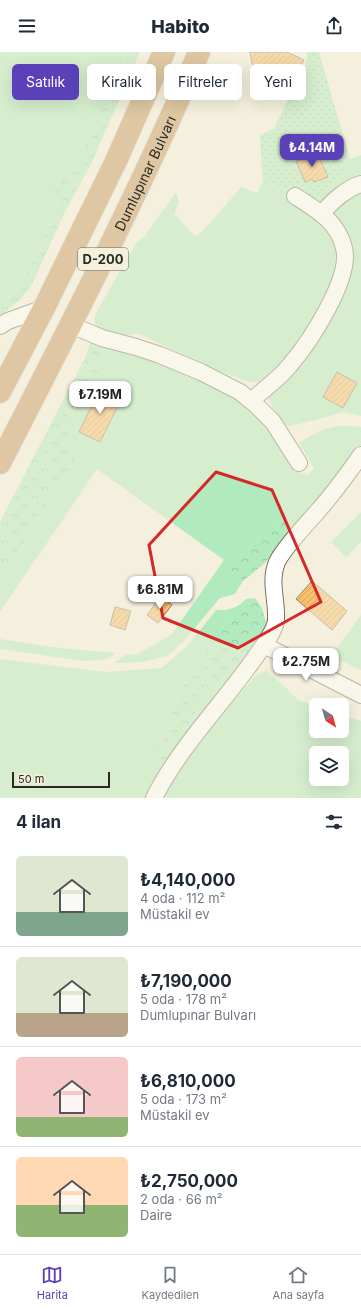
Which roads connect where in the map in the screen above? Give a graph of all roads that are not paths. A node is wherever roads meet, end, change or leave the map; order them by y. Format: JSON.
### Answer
{"nodes":[{"id":1,"x":164,"y":52,"type":"edge"},
{"id":2,"x":200,"y":52,"type":"edge"},
{"id":3,"x":361,"y":184,"type":"edge"},
{"id":4,"x":295,"y":196,"type":"dead end"},
{"id":5,"x":322,"y":213,"type":"junction"},
{"id":6,"x":44,"y":308,"type":"junction"},
{"id":7,"x":70,"y":325,"type":"junction"},
{"id":8,"x":0,"y":326,"type":"edge"},
{"id":9,"x":0,"y":392,"type":"edge"},
{"id":10,"x":251,"y":401,"type":"junction"},
{"id":11,"x":361,"y":455,"type":"edge"},
{"id":12,"x":0,"y":463,"type":"edge"},
{"id":13,"x":299,"y":463,"type":"dead end"},
{"id":14,"x":264,"y":645,"type":"junction"},
{"id":15,"x":361,"y":695,"type":"edge"},
{"id":16,"x":154,"y":798,"type":"edge"}],
"edges":[{"from":1,"to":6,"type":"highway","number":"D-200"},
{"from":2,"to":7,"type":"highway","name":"Dumlupınar Bulvarı","number":"D-200"},
{"from":3,"to":5,"type":"street"},
{"from":4,"to":5,"type":"street"},
{"from":5,"to":10,"type":"street"},
{"from":6,"to":8,"type":"street"},
{"from":6,"to":9,"type":"highway","number":"D-200"},
{"from":7,"to":10,"type":"street"},
{"from":7,"to":12,"type":"highway","name":"Dumlupınar Bulvarı","number":"D-200"},
{"from":10,"to":13,"type":"street"},
{"from":11,"to":14,"type":"street"},
{"from":14,"to":15,"type":"street"},
{"from":14,"to":16,"type":"street"}]}
